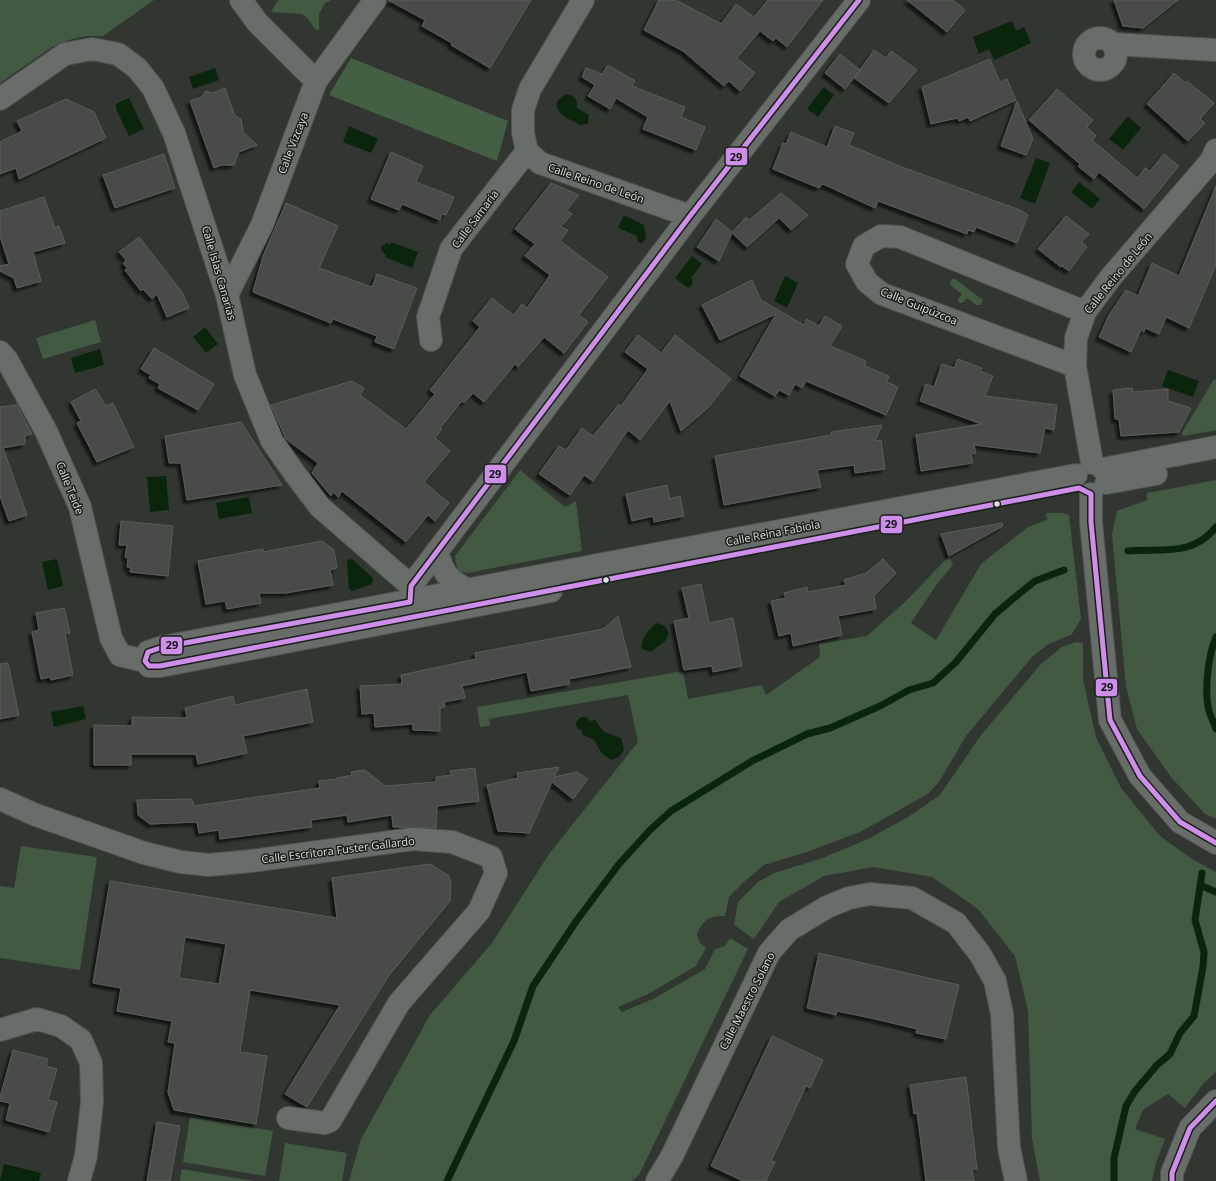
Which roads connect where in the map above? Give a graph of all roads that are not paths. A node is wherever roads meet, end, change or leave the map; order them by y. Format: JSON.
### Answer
{"nodes":[{"id":1,"x":241,"y":0,"type":"edge"},
{"id":2,"x":375,"y":0,"type":"edge"},
{"id":3,"x":583,"y":0,"type":"edge"},
{"id":4,"x":859,"y":0,"type":"edge"},
{"id":5,"x":1113,"y":44,"type":"dead end"},
{"id":6,"x":1216,"y":50,"type":"edge"},
{"id":7,"x":316,"y":81,"type":"junction"},
{"id":8,"x":0,"y":99,"type":"edge"},
{"id":9,"x":1216,"y":150,"type":"edge"},
{"id":10,"x":527,"y":151,"type":"junction"},
{"id":11,"x":690,"y":216,"type":"junction"},
{"id":12,"x":227,"y":295,"type":"junction"},
{"id":13,"x":1085,"y":312,"type":"junction"},
{"id":14,"x":431,"y":340,"type":"dead end"},
{"id":15,"x":0,"y":352,"type":"edge"},
{"id":16,"x":1075,"y":366,"type":"junction"},
{"id":17,"x":1216,"y":447,"type":"edge"},
{"id":18,"x":1216,"y":462,"type":"edge"},
{"id":19,"x":1091,"y":479,"type":"junction"},
{"id":20,"x":437,"y":551,"type":"junction"},
{"id":21,"x":470,"y":590,"type":"junction"},
{"id":22,"x":412,"y":601,"type":"junction"},
{"id":23,"x":145,"y":661,"type":"junction"},
{"id":24,"x":0,"y":800,"type":"edge"},
{"id":25,"x":1216,"y":843,"type":"edge"},
{"id":26,"x":0,"y":1030,"type":"edge"},
{"id":27,"x":1216,"y":1101,"type":"edge"},
{"id":28,"x":288,"y":1118,"type":"dead end"},
{"id":29,"x":79,"y":1181,"type":"edge"},
{"id":30,"x":657,"y":1181,"type":"edge"},
{"id":31,"x":1016,"y":1181,"type":"edge"},
{"id":32,"x":1172,"y":1181,"type":"edge"}],
"edges":[{"from":1,"to":7,"type":"street"},
{"from":2,"to":7,"type":"street","name":"Calle Vizcaya"},
{"from":3,"to":10,"type":"street"},
{"from":4,"to":11,"type":"street"},
{"from":5,"to":6,"type":"street"},
{"from":7,"to":12,"type":"street","name":"Calle Vizcaya"},
{"from":8,"to":12,"type":"street","name":"Calle Islas Canarias"},
{"from":9,"to":13,"type":"street","name":"Calle Reino de León"},
{"from":10,"to":11,"type":"street","name":"Calle Reino de León"},
{"from":10,"to":14,"type":"street","name":"Calle Samaria"},
{"from":11,"to":20,"type":"street"},
{"from":12,"to":22,"type":"street","name":"Calle Islas Canarias"},
{"from":13,"to":16,"type":"street","name":"Calle Reino de León"},
{"from":13,"to":16,"type":"street","name":"Calle Guipúzcoa"},
{"from":15,"to":23,"type":"street","name":"Calle Teide"},
{"from":16,"to":19,"type":"street","name":"Calle Reino de León"},
{"from":17,"to":19,"type":"street","name":"Calle Reina Fabiola"},
{"from":18,"to":19,"type":"street","name":"Calle Reina Fabiola"},
{"from":19,"to":21,"type":"street","name":"Calle Reina Fabiola"},
{"from":19,"to":22,"type":"street","name":"Calle Reina Fabiola"},
{"from":19,"to":25,"type":"street","name":"Calle Reino de León"},
{"from":20,"to":21,"type":"street"},
{"from":20,"to":22,"type":"street"},
{"from":21,"to":22,"type":"street","name":"Calle Reina Fabiola"},
{"from":22,"to":23,"type":"street","name":"Calle Reina Fabiola"},
{"from":22,"to":23,"type":"street","name":"Calle Reina Fabiola"},
{"from":24,"to":28,"type":"street","name":"Calle Escritora Fuster Gallardo"},
{"from":26,"to":29,"type":"street"},
{"from":27,"to":32,"type":"street"},
{"from":30,"to":31,"type":"street","name":"Calle Maestro Solano"}]}
